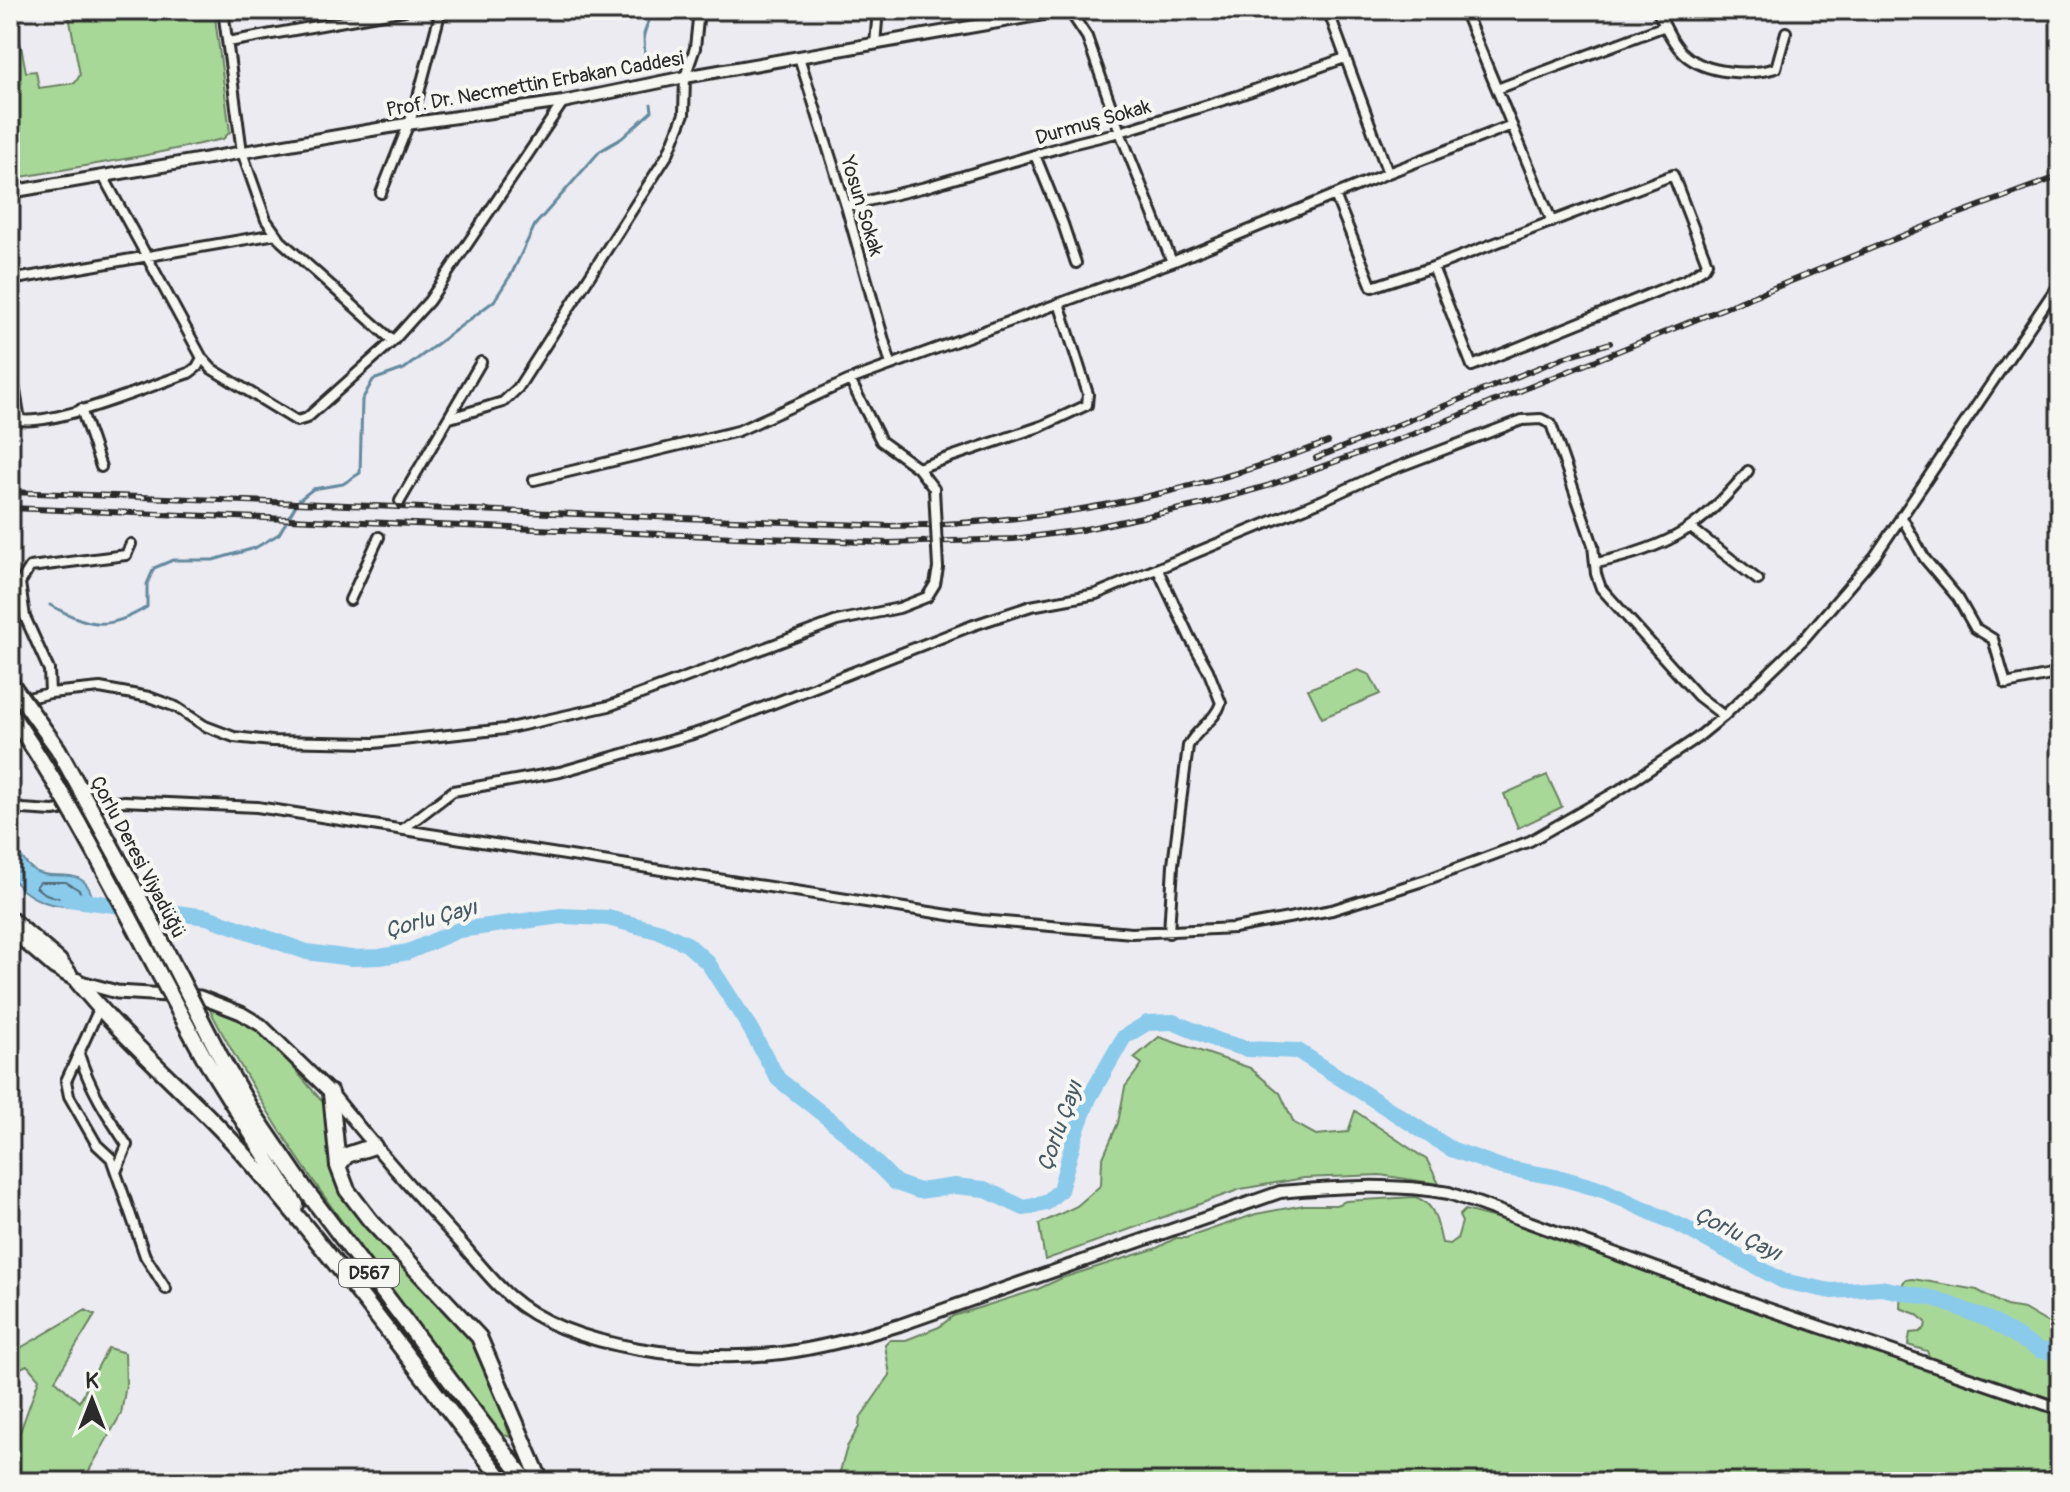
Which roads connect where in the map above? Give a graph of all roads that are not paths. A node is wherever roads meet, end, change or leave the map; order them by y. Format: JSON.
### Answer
{"nodes":[{"id":1,"x":223,"y":10,"type":"edge"},
{"id":2,"x":405,"y":10,"type":"edge"},
{"id":3,"x":441,"y":10,"type":"edge"},
{"id":4,"x":699,"y":10,"type":"edge"},
{"id":5,"x":878,"y":10,"type":"edge"},
{"id":6,"x":1068,"y":10,"type":"edge"},
{"id":7,"x":1328,"y":10,"type":"edge"},
{"id":8,"x":1464,"y":10,"type":"edge"},
{"id":9,"x":1657,"y":10,"type":"edge"},
{"id":10,"x":355,"y":14,"type":"edge"},
{"id":11,"x":1665,"y":26,"type":"junction"},
{"id":12,"x":1786,"y":32,"type":"dead end"},
{"id":13,"x":228,"y":42,"type":"junction"},
{"id":14,"x":875,"y":44,"type":"junction"},
{"id":15,"x":799,"y":57,"type":"junction"},
{"id":16,"x":1345,"y":58,"type":"junction"},
{"id":17,"x":685,"y":77,"type":"junction"},
{"id":18,"x":1497,"y":89,"type":"junction"},
{"id":19,"x":563,"y":102,"type":"junction"},
{"id":20,"x":407,"y":124,"type":"junction"},
{"id":21,"x":1512,"y":125,"type":"junction"},
{"id":22,"x":1120,"y":132,"type":"junction"},
{"id":23,"x":242,"y":152,"type":"junction"},
{"id":24,"x":1035,"y":155,"type":"junction"},
{"id":25,"x":1388,"y":173,"type":"junction"},
{"id":26,"x":103,"y":176,"type":"junction"},
{"id":27,"x":10,"y":192,"type":"edge"},
{"id":28,"x":381,"y":193,"type":"dead end"},
{"id":29,"x":1335,"y":195,"type":"junction"},
{"id":30,"x":846,"y":206,"type":"junction"},
{"id":31,"x":1552,"y":222,"type":"junction"},
{"id":32,"x":276,"y":234,"type":"junction"},
{"id":33,"x":147,"y":257,"type":"junction"},
{"id":34,"x":1172,"y":262,"type":"junction"},
{"id":35,"x":1076,"y":263,"type":"dead end"},
{"id":36,"x":1433,"y":267,"type":"junction"},
{"id":37,"x":10,"y":280,"type":"edge"},
{"id":38,"x":2060,"y":282,"type":"edge"},
{"id":39,"x":1059,"y":303,"type":"junction"},
{"id":40,"x":393,"y":341,"type":"junction"},
{"id":41,"x":202,"y":358,"type":"junction"},
{"id":42,"x":10,"y":362,"type":"edge"},
{"id":43,"x":481,"y":362,"type":"dead end"},
{"id":44,"x":891,"y":365,"type":"junction"},
{"id":45,"x":850,"y":380,"type":"junction"},
{"id":46,"x":81,"y":409,"type":"junction"},
{"id":47,"x":450,"y":418,"type":"junction"},
{"id":48,"x":101,"y":467,"type":"dead end"},
{"id":49,"x":918,"y":468,"type":"junction"},
{"id":50,"x":1748,"y":471,"type":"dead end"},
{"id":51,"x":534,"y":480,"type":"dead end"},
{"id":52,"x":400,"y":501,"type":"dead end"},
{"id":53,"x":1901,"y":516,"type":"junction"},
{"id":54,"x":1691,"y":528,"type":"junction"},
{"id":55,"x":379,"y":537,"type":"dead end"},
{"id":56,"x":131,"y":544,"type":"dead end"},
{"id":57,"x":1597,"y":563,"type":"junction"},
{"id":58,"x":1158,"y":570,"type":"junction"},
{"id":59,"x":1758,"y":580,"type":"dead end"},
{"id":60,"x":350,"y":600,"type":"dead end"},
{"id":61,"x":2056,"y":674,"type":"dead end"},
{"id":62,"x":10,"y":682,"type":"edge"},
{"id":63,"x":50,"y":693,"type":"junction"},
{"id":64,"x":10,"y":702,"type":"edge"},
{"id":65,"x":10,"y":713,"type":"edge"},
{"id":66,"x":1724,"y":716,"type":"junction"},
{"id":67,"x":10,"y":804,"type":"edge"},
{"id":68,"x":403,"y":829,"type":"junction"},
{"id":69,"x":10,"y":917,"type":"edge"},
{"id":70,"x":10,"y":930,"type":"edge"},
{"id":71,"x":1169,"y":933,"type":"junction"},
{"id":72,"x":77,"y":981,"type":"junction"},
{"id":73,"x":99,"y":1009,"type":"junction"},
{"id":74,"x":79,"y":1054,"type":"junction"},
{"id":75,"x":214,"y":1061,"type":"junction"},
{"id":76,"x":331,"y":1093,"type":"junction"},
{"id":77,"x":374,"y":1146,"type":"junction"},
{"id":78,"x":338,"y":1166,"type":"junction"},
{"id":79,"x":116,"y":1172,"type":"junction"},
{"id":80,"x":329,"y":1255,"type":"junction"},
{"id":81,"x":166,"y":1289,"type":"dead end"},
{"id":82,"x":2060,"y":1409,"type":"edge"},
{"id":83,"x":504,"y":1482,"type":"edge"},
{"id":84,"x":527,"y":1482,"type":"edge"},
{"id":85,"x":541,"y":1482,"type":"edge"}],
"edges":[{"from":1,"to":13,"type":"street"},
{"from":2,"to":10,"type":"street"},
{"from":3,"to":20,"type":"street"},
{"from":4,"to":17,"type":"street"},
{"from":5,"to":14,"type":"street"},
{"from":6,"to":14,"type":"street","name":"Prof. Dr. Necmettin Erbakan Caddesi"},
{"from":6,"to":22,"type":"street"},
{"from":7,"to":16,"type":"street"},
{"from":8,"to":18,"type":"street"},
{"from":9,"to":11,"type":"street"},
{"from":10,"to":13,"type":"street"},
{"from":11,"to":12,"type":"street"},
{"from":11,"to":18,"type":"street"},
{"from":13,"to":23,"type":"street"},
{"from":14,"to":15,"type":"street","name":"Prof. Dr. Necmettin Erbakan Caddesi"},
{"from":15,"to":17,"type":"street","name":"Prof. Dr. Necmettin Erbakan Caddesi"},
{"from":15,"to":30,"type":"street","name":"Yosun Sokak"},
{"from":16,"to":22,"type":"street","name":"Durmuş Sokak"},
{"from":16,"to":25,"type":"street"},
{"from":17,"to":19,"type":"street","name":"Prof. Dr. Necmettin Erbakan Caddesi"},
{"from":17,"to":47,"type":"street"},
{"from":18,"to":21,"type":"street"},
{"from":19,"to":20,"type":"street","name":"Prof. Dr. Necmettin Erbakan Caddesi"},
{"from":19,"to":40,"type":"street"},
{"from":20,"to":23,"type":"street","name":"Prof. Dr. Necmettin Erbakan Caddesi"},
{"from":20,"to":28,"type":"street"},
{"from":21,"to":25,"type":"street"},
{"from":21,"to":31,"type":"street"},
{"from":22,"to":24,"type":"street","name":"Durmuş Sokak"},
{"from":22,"to":34,"type":"street"},
{"from":23,"to":26,"type":"street","name":"Prof. Dr. Necmettin Erbakan Caddesi"},
{"from":23,"to":32,"type":"street"},
{"from":24,"to":30,"type":"street","name":"Durmuş Sokak"},
{"from":24,"to":35,"type":"street"},
{"from":25,"to":29,"type":"street"},
{"from":26,"to":27,"type":"street","name":"Prof. Dr. Necmettin Erbakan Caddesi"},
{"from":26,"to":33,"type":"street"},
{"from":29,"to":34,"type":"street"},
{"from":29,"to":36,"type":"street"},
{"from":30,"to":44,"type":"street","name":"Yosun Sokak"},
{"from":31,"to":36,"type":"street"},
{"from":31,"to":36,"type":"street"},
{"from":32,"to":33,"type":"street"},
{"from":32,"to":40,"type":"street"},
{"from":33,"to":37,"type":"street"},
{"from":33,"to":41,"type":"street"},
{"from":34,"to":39,"type":"street"},
{"from":38,"to":53,"type":"street"},
{"from":39,"to":44,"type":"street"},
{"from":39,"to":49,"type":"street"},
{"from":40,"to":41,"type":"street"},
{"from":41,"to":46,"type":"street"},
{"from":42,"to":46,"type":"street"},
{"from":43,"to":47,"type":"street"},
{"from":44,"to":45,"type":"street"},
{"from":45,"to":49,"type":"street"},
{"from":45,"to":51,"type":"street"},
{"from":46,"to":48,"type":"street"},
{"from":47,"to":52,"type":"street"},
{"from":49,"to":63,"type":"street","bridge":true},
{"from":50,"to":54,"type":"street"},
{"from":53,"to":61,"type":"street"},
{"from":53,"to":66,"type":"street"},
{"from":54,"to":57,"type":"street"},
{"from":54,"to":59,"type":"street"},
{"from":55,"to":60,"type":"street"},
{"from":56,"to":63,"type":"street"},
{"from":57,"to":58,"type":"street"},
{"from":57,"to":66,"type":"street"},
{"from":58,"to":68,"type":"street"},
{"from":58,"to":71,"type":"street"},
{"from":62,"to":75,"type":"highway","name":"Çorlu Deresi Viyadüğü","number":"D567","bridge":true},
{"from":63,"to":64,"type":"street"},
{"from":65,"to":75,"type":"highway","name":"Çorlu Deresi Viyadüğü","number":"D567","bridge":true},
{"from":66,"to":71,"type":"street"},
{"from":67,"to":68,"type":"street"},
{"from":68,"to":71,"type":"street"},
{"from":69,"to":72,"type":"main road"},
{"from":70,"to":72,"type":"main road"},
{"from":72,"to":73,"type":"highway"},
{"from":72,"to":76,"type":"main road"},
{"from":73,"to":74,"type":"street"},
{"from":73,"to":80,"type":"highway"},
{"from":74,"to":79,"type":"street"},
{"from":74,"to":79,"type":"street"},
{"from":75,"to":80,"type":"highway","number":"D567"},
{"from":75,"to":84,"type":"highway","number":"D567"},
{"from":76,"to":77,"type":"street"},
{"from":76,"to":78,"type":"highway"},
{"from":77,"to":78,"type":"highway"},
{"from":77,"to":82,"type":"street"},
{"from":78,"to":85,"type":"highway"},
{"from":79,"to":81,"type":"street"},
{"from":80,"to":83,"type":"highway","number":"D567"}]}
